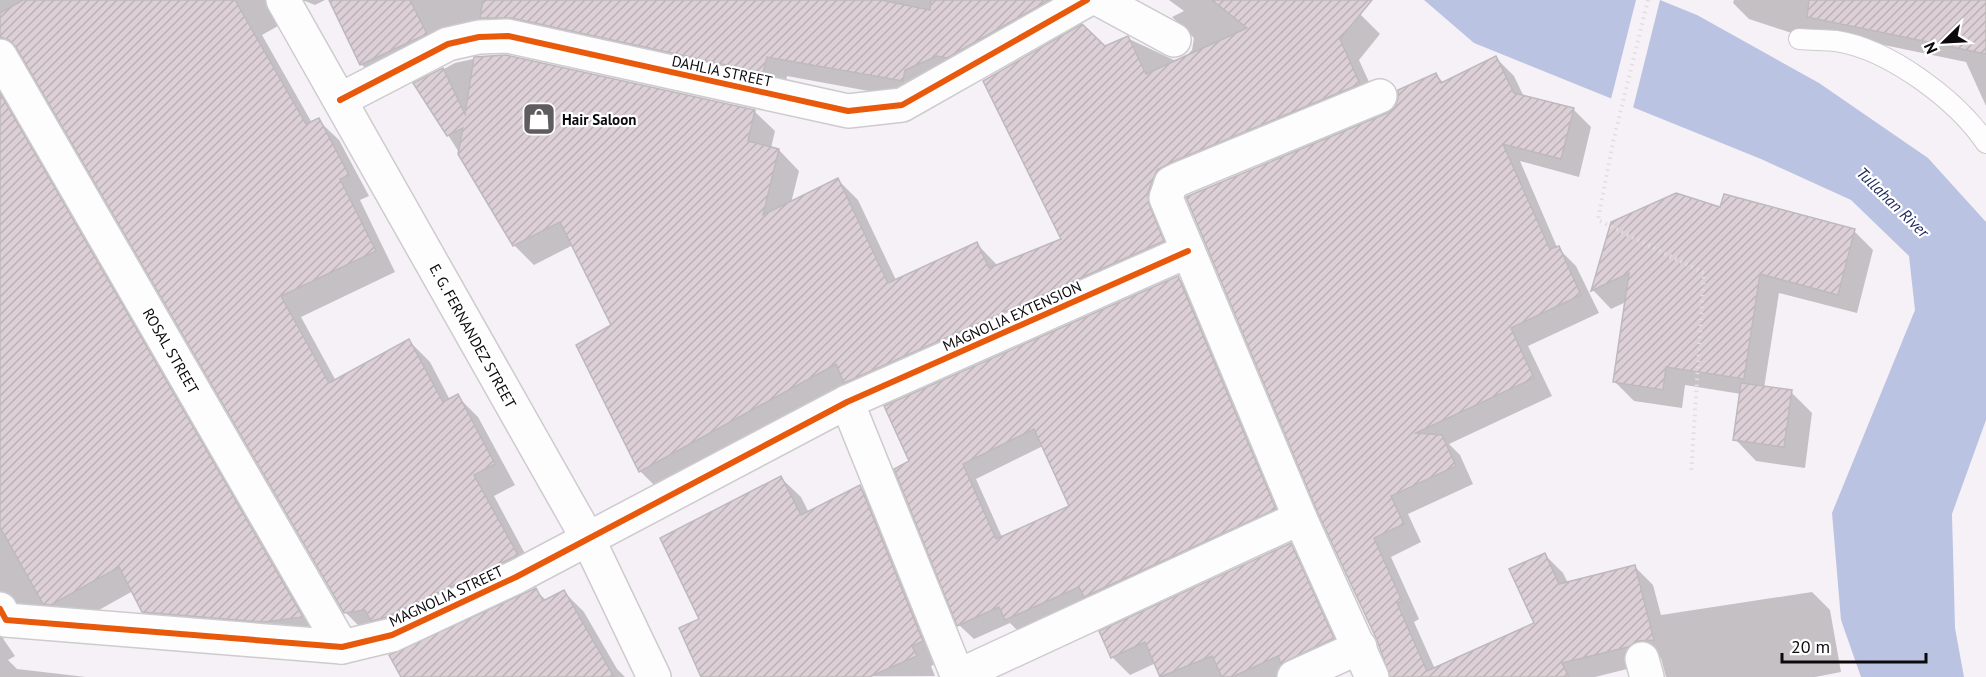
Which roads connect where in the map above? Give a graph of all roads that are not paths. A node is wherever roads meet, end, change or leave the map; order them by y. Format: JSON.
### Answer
{"nodes":[{"id":1,"x":283,"y":0,"type":"edge"},
{"id":2,"x":1087,"y":0,"type":"edge"},
{"id":3,"x":1100,"y":0,"type":"edge"},
{"id":4,"x":1799,"y":39,"type":"dead end"},
{"id":5,"x":1174,"y":40,"type":"dead end"},
{"id":6,"x":0,"y":56,"type":"edge"},
{"id":7,"x":1380,"y":96,"type":"dead end"},
{"id":8,"x":340,"y":100,"type":"junction"},
{"id":9,"x":1986,"y":143,"type":"edge"},
{"id":10,"x":1188,"y":252,"type":"junction"},
{"id":11,"x":847,"y":402,"type":"junction"},
{"id":12,"x":738,"y":458,"type":"joint"},
{"id":13,"x":1300,"y":518,"type":"junction"},
{"id":14,"x":588,"y":539,"type":"junction"},
{"id":15,"x":0,"y":609,"type":"edge"},
{"id":16,"x":342,"y":647,"type":"junction"},
{"id":17,"x":1360,"y":647,"type":"junction"},
{"id":18,"x":958,"y":676,"type":"edge"},
{"id":19,"x":654,"y":677,"type":"edge"},
{"id":20,"x":1294,"y":677,"type":"edge"},
{"id":21,"x":1372,"y":677,"type":"edge"}],
"edges":[{"from":1,"to":8,"type":"street","name":"E. G. FERNANDEZ STREET"},
{"from":2,"to":8,"type":"street","name":"DAHLIA STREET"},
{"from":3,"to":5,"type":"street"},
{"from":4,"to":9,"type":"lane"},
{"from":6,"to":16,"type":"street","name":"ROSAL STREET"},
{"from":7,"to":10,"type":"street"},
{"from":8,"to":14,"type":"street","name":"E. G. FERNANDEZ STREET"},
{"from":10,"to":11,"type":"street","name":"MAGNOLIA EXTENSION"},
{"from":10,"to":13,"type":"street"},
{"from":11,"to":12,"type":"street","name":"MAGNOLIA EXTENSION"},
{"from":11,"to":18,"type":"street"},
{"from":12,"to":14,"type":"street","name":"MAGNOLIA STREET"},
{"from":13,"to":17,"type":"street"},
{"from":13,"to":18,"type":"street"},
{"from":14,"to":16,"type":"street","name":"MAGNOLIA STREET"},
{"from":14,"to":19,"type":"street","name":"E. G. FERNANDEZ STREET"},
{"from":15,"to":16,"type":"street","name":"MAGNOLIA STREET"},
{"from":17,"to":20,"type":"street"},
{"from":17,"to":21,"type":"street"}]}
